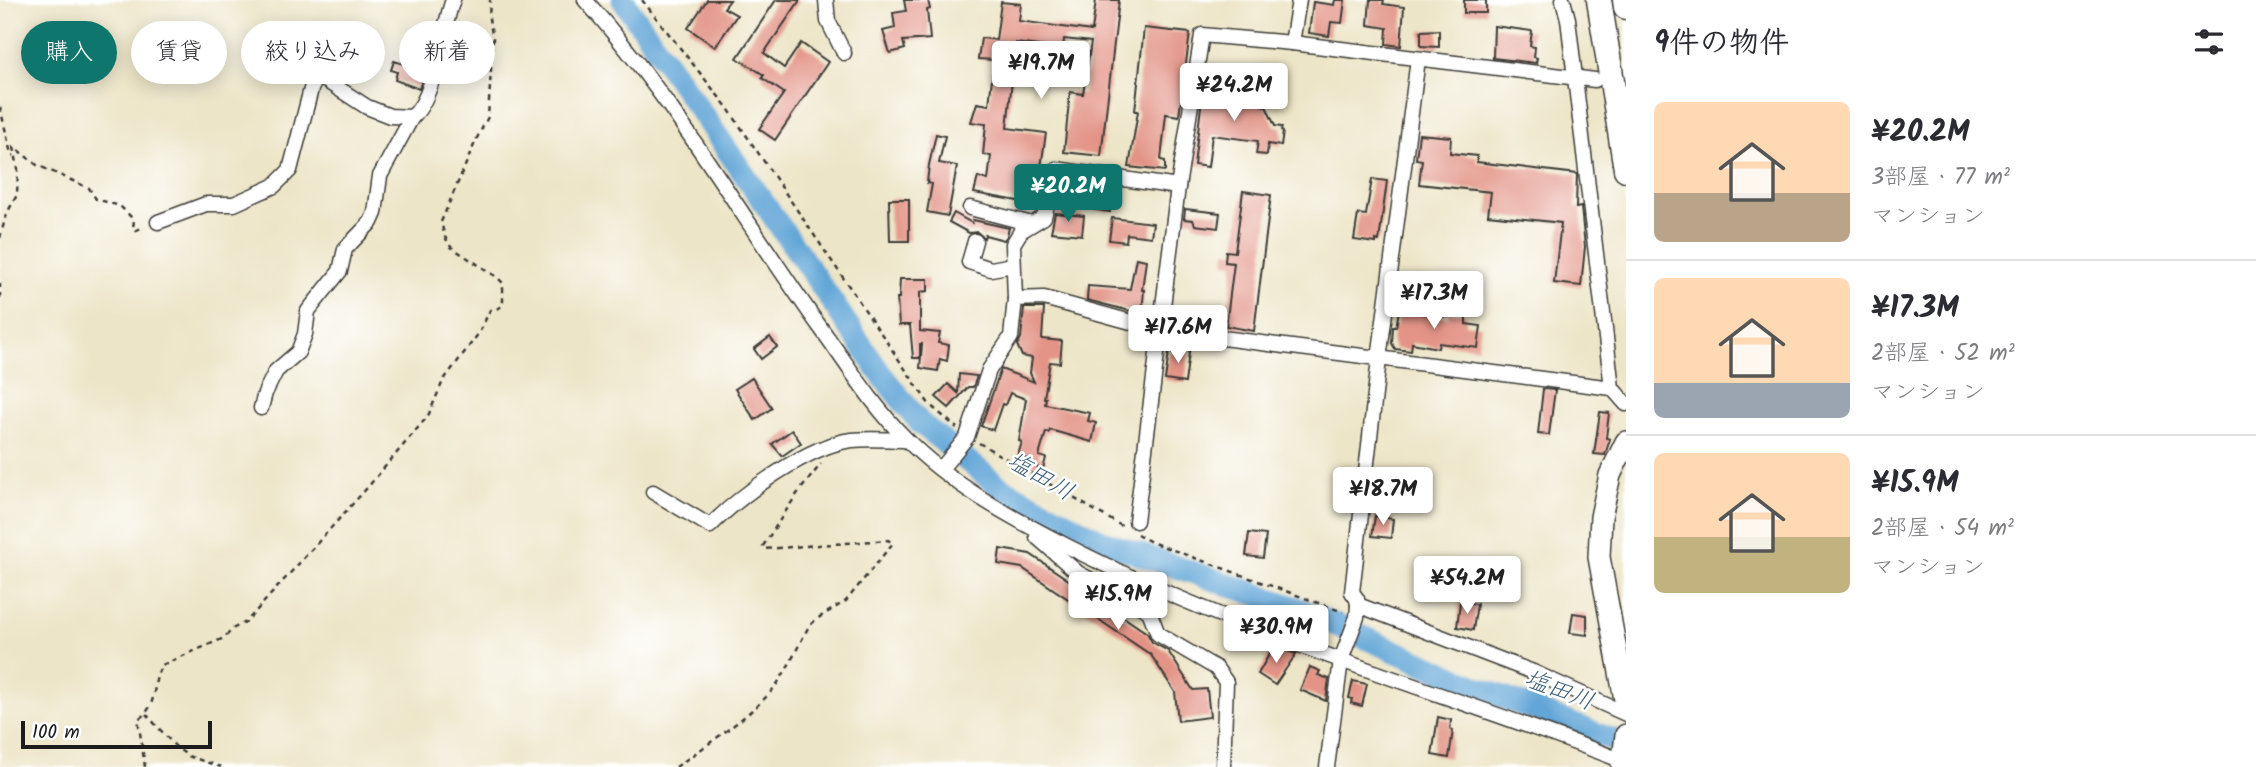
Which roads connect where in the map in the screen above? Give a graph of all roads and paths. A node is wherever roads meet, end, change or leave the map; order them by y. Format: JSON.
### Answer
{"nodes":[{"id":1,"x":453,"y":0,"type":"edge"},
{"id":2,"x":490,"y":0,"type":"edge"},
{"id":3,"x":584,"y":0,"type":"edge"},
{"id":4,"x":642,"y":0,"type":"edge"},
{"id":5,"x":826,"y":0,"type":"edge"},
{"id":6,"x":1299,"y":0,"type":"edge"},
{"id":7,"x":1563,"y":0,"type":"edge"},
{"id":8,"x":1599,"y":0,"type":"edge"},
{"id":9,"x":1625,"y":0,"type":"edge"},
{"id":10,"x":1626,"y":7,"type":"edge"},
{"id":11,"x":1292,"y":43,"type":"junction"},
{"id":12,"x":845,"y":53,"type":"dead end"},
{"id":13,"x":1418,"y":59,"type":"junction"},
{"id":14,"x":1574,"y":77,"type":"junction"},
{"id":15,"x":1595,"y":79,"type":"dead end"},
{"id":16,"x":0,"y":107,"type":"edge"},
{"id":17,"x":412,"y":117,"type":"junction"},
{"id":18,"x":14,"y":156,"type":"junction"},
{"id":19,"x":1626,"y":169,"type":"edge"},
{"id":20,"x":1178,"y":187,"type":"junction"},
{"id":21,"x":970,"y":208,"type":"dead end"},
{"id":22,"x":158,"y":222,"type":"joint"},
{"id":23,"x":1032,"y":224,"type":"junction"},
{"id":24,"x":0,"y":238,"type":"edge"},
{"id":25,"x":975,"y":241,"type":"dead end"},
{"id":26,"x":1013,"y":265,"type":"junction"},
{"id":27,"x":0,"y":283,"type":"edge"},
{"id":28,"x":1015,"y":299,"type":"junction"},
{"id":29,"x":0,"y":303,"type":"edge"},
{"id":30,"x":1160,"y":330,"type":"junction"},
{"id":31,"x":1379,"y":359,"type":"junction"},
{"id":32,"x":1612,"y":388,"type":"junction"},
{"id":33,"x":1626,"y":404,"type":"edge"},
{"id":34,"x":261,"y":408,"type":"dead end"},
{"id":35,"x":967,"y":437,"type":"junction"},
{"id":36,"x":906,"y":440,"type":"junction"},
{"id":37,"x":1626,"y":442,"type":"edge"},
{"id":38,"x":823,"y":461,"type":"dead end"},
{"id":39,"x":943,"y":466,"type":"junction"},
{"id":40,"x":653,"y":492,"type":"dead end"},
{"id":41,"x":1017,"y":520,"type":"junction"},
{"id":42,"x":1136,"y":521,"type":"dead end"},
{"id":43,"x":1357,"y":611,"type":"junction"},
{"id":44,"x":1342,"y":658,"type":"junction"},
{"id":45,"x":1626,"y":705,"type":"edge"},
{"id":46,"x":146,"y":714,"type":"junction"},
{"id":47,"x":1626,"y":714,"type":"edge"},
{"id":48,"x":1626,"y":735,"type":"edge"},
{"id":49,"x":1623,"y":764,"type":"edge"},
{"id":50,"x":145,"y":767,"type":"edge"},
{"id":51,"x":221,"y":767,"type":"edge"},
{"id":52,"x":676,"y":767,"type":"edge"},
{"id":53,"x":1223,"y":767,"type":"edge"},
{"id":54,"x":1327,"y":767,"type":"edge"}],
"edges":[{"from":1,"to":17,"type":"street"},
{"from":2,"to":46,"type":"path"},
{"from":3,"to":36,"type":"street"},
{"from":4,"to":35,"type":"path"},
{"from":5,"to":12,"type":"street"},
{"from":6,"to":11,"type":"street"},
{"from":7,"to":14,"type":"street"},
{"from":8,"to":19,"type":"highway"},
{"from":9,"to":10,"type":"highway"},
{"from":11,"to":13,"type":"street"},
{"from":11,"to":20,"type":"street"},
{"from":13,"to":14,"type":"street"},
{"from":13,"to":31,"type":"street"},
{"from":14,"to":15,"type":"street"},
{"from":14,"to":32,"type":"street"},
{"from":16,"to":18,"type":"path"},
{"from":17,"to":22,"type":"street"},
{"from":17,"to":34,"type":"street"},
{"from":18,"to":22,"type":"path"},
{"from":18,"to":24,"type":"path"},
{"from":20,"to":23,"type":"street"},
{"from":20,"to":30,"type":"street"},
{"from":21,"to":23,"type":"street"},
{"from":23,"to":26,"type":"street"},
{"from":25,"to":26,"type":"street"},
{"from":26,"to":28,"type":"street"},
{"from":27,"to":29,"type":"path"},
{"from":28,"to":30,"type":"street"},
{"from":28,"to":35,"type":"street"},
{"from":30,"to":31,"type":"street"},
{"from":30,"to":42,"type":"street"},
{"from":31,"to":32,"type":"street"},
{"from":31,"to":43,"type":"street"},
{"from":32,"to":33,"type":"street"},
{"from":35,"to":39,"type":"street"},
{"from":35,"to":43,"type":"path"},
{"from":36,"to":39,"type":"street"},
{"from":36,"to":40,"type":"street"},
{"from":37,"to":45,"type":"main road"},
{"from":38,"to":52,"type":"path"},
{"from":39,"to":41,"type":"street"},
{"from":41,"to":44,"type":"street"},
{"from":41,"to":53,"type":"street"},
{"from":43,"to":44,"type":"street"},
{"from":43,"to":47,"type":"street"},
{"from":44,"to":49,"type":"street"},
{"from":44,"to":54,"type":"street"},
{"from":46,"to":50,"type":"path"},
{"from":46,"to":51,"type":"path"},
{"from":48,"to":49,"type":"main road"}]}
